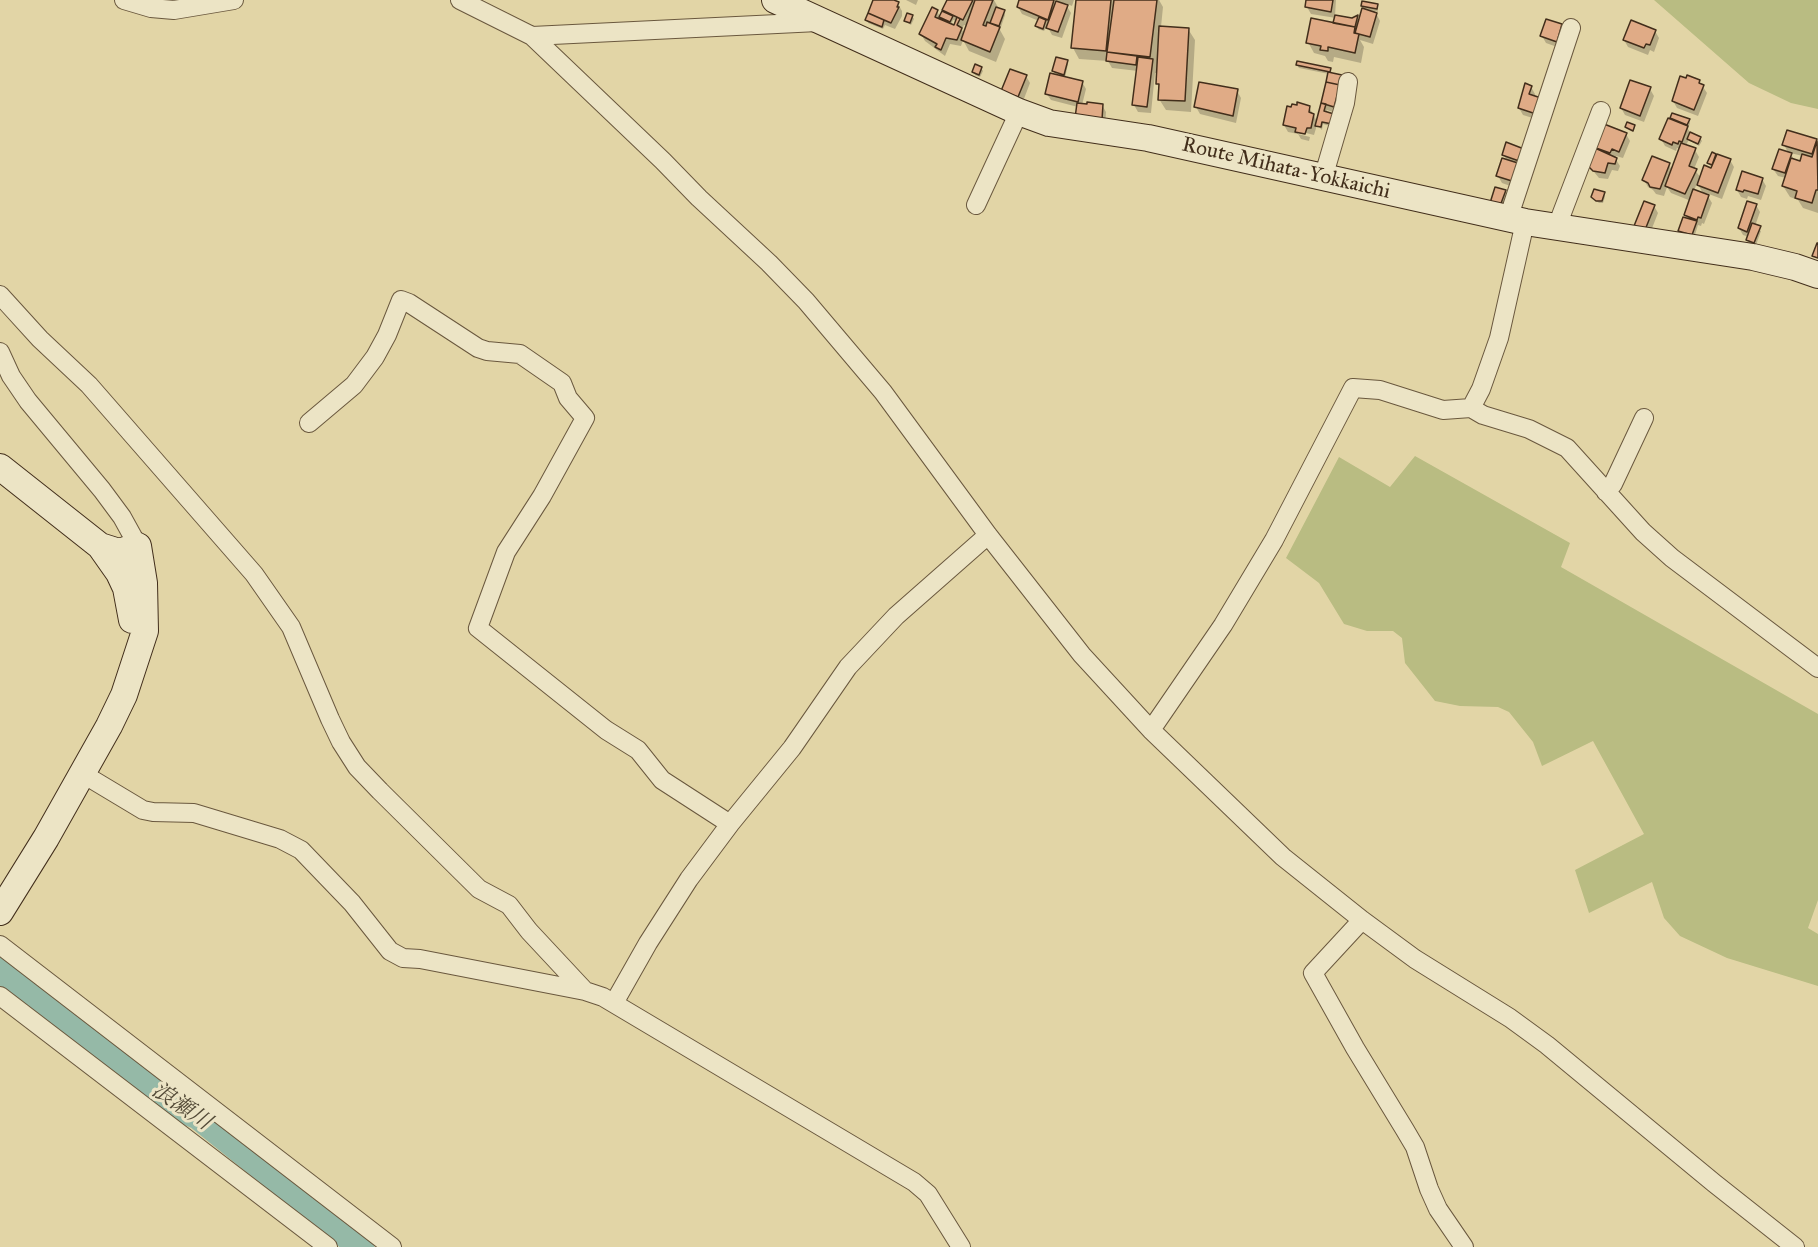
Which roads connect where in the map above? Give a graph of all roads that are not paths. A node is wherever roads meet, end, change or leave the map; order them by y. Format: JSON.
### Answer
{"nodes":[{"id":1,"x":124,"y":0,"type":"edge"},
{"id":2,"x":234,"y":0,"type":"edge"},
{"id":3,"x":460,"y":0,"type":"edge"},
{"id":4,"x":775,"y":0,"type":"edge"},
{"id":5,"x":821,"y":22,"type":"junction"},
{"id":6,"x":1571,"y":28,"type":"dead end"},
{"id":7,"x":532,"y":36,"type":"junction"},
{"id":8,"x":1348,"y":82,"type":"dead end"},
{"id":9,"x":1601,"y":111,"type":"dead end"},
{"id":10,"x":1019,"y":112,"type":"junction"},
{"id":11,"x":1323,"y":178,"type":"junction"},
{"id":12,"x":976,"y":205,"type":"dead end"},
{"id":13,"x":1517,"y":220,"type":"junction"},
{"id":14,"x":1557,"y":226,"type":"junction"},
{"id":15,"x":1818,"y":275,"type":"edge"},
{"id":16,"x":0,"y":295,"type":"edge"},
{"id":17,"x":0,"y":352,"type":"edge"},
{"id":18,"x":1471,"y":408,"type":"junction"},
{"id":19,"x":1644,"y":418,"type":"dead end"},
{"id":20,"x":309,"y":423,"type":"dead end"},
{"id":21,"x":0,"y":468,"type":"edge"},
{"id":22,"x":1606,"y":492,"type":"junction"},
{"id":23,"x":988,"y":535,"type":"junction"},
{"id":24,"x":100,"y":546,"type":"junction"},
{"id":25,"x":138,"y":546,"type":"junction"},
{"id":26,"x":1818,"y":668,"type":"edge"},
{"id":27,"x":133,"y":669,"type":"junction"},
{"id":28,"x":1151,"y":730,"type":"junction"},
{"id":29,"x":83,"y":774,"type":"junction"},
{"id":30,"x":730,"y":824,"type":"junction"},
{"id":31,"x":0,"y":912,"type":"edge"},
{"id":32,"x":1362,"y":920,"type":"junction"},
{"id":33,"x":0,"y":945,"type":"edge"},
{"id":34,"x":585,"y":992,"type":"junction"},
{"id":35,"x":0,"y":996,"type":"edge"},
{"id":36,"x":614,"y":1003,"type":"junction"},
{"id":37,"x":328,"y":1247,"type":"edge"},
{"id":38,"x":392,"y":1247,"type":"edge"},
{"id":39,"x":961,"y":1247,"type":"edge"},
{"id":40,"x":1464,"y":1247,"type":"edge"},
{"id":41,"x":1795,"y":1247,"type":"edge"}],
"edges":[{"from":1,"to":2,"type":"street"},
{"from":3,"to":7,"type":"street"},
{"from":4,"to":5,"type":"main road","name":"Route Mihata-Yokkaichi"},
{"from":5,"to":7,"type":"street"},
{"from":5,"to":10,"type":"main road","name":"Route Mihata-Yokkaichi"},
{"from":6,"to":13,"type":"street"},
{"from":7,"to":23,"type":"street"},
{"from":8,"to":11,"type":"street"},
{"from":9,"to":14,"type":"street"},
{"from":10,"to":11,"type":"main road","name":"Route Mihata-Yokkaichi"},
{"from":10,"to":12,"type":"street"},
{"from":11,"to":13,"type":"main road","name":"Route Mihata-Yokkaichi"},
{"from":13,"to":14,"type":"main road","name":"Route Mihata-Yokkaichi"},
{"from":13,"to":18,"type":"street"},
{"from":14,"to":15,"type":"main road","name":"Route Mihata-Yokkaichi"},
{"from":16,"to":34,"type":"street"},
{"from":17,"to":25,"type":"street"},
{"from":18,"to":22,"type":"street"},
{"from":18,"to":28,"type":"street"},
{"from":19,"to":22,"type":"street"},
{"from":20,"to":30,"type":"street"},
{"from":21,"to":24,"type":"main road"},
{"from":22,"to":26,"type":"street"},
{"from":23,"to":28,"type":"street"},
{"from":23,"to":30,"type":"street"},
{"from":24,"to":25,"type":"main road"},
{"from":24,"to":27,"type":"main road"},
{"from":25,"to":27,"type":"main road"},
{"from":27,"to":29,"type":"main road"},
{"from":28,"to":32,"type":"street"},
{"from":29,"to":31,"type":"main road"},
{"from":29,"to":34,"type":"street"},
{"from":30,"to":36,"type":"street"},
{"from":32,"to":40,"type":"street"},
{"from":32,"to":41,"type":"street"},
{"from":33,"to":38,"type":"street"},
{"from":34,"to":36,"type":"street"},
{"from":35,"to":37,"type":"street"},
{"from":36,"to":39,"type":"street"}]}
